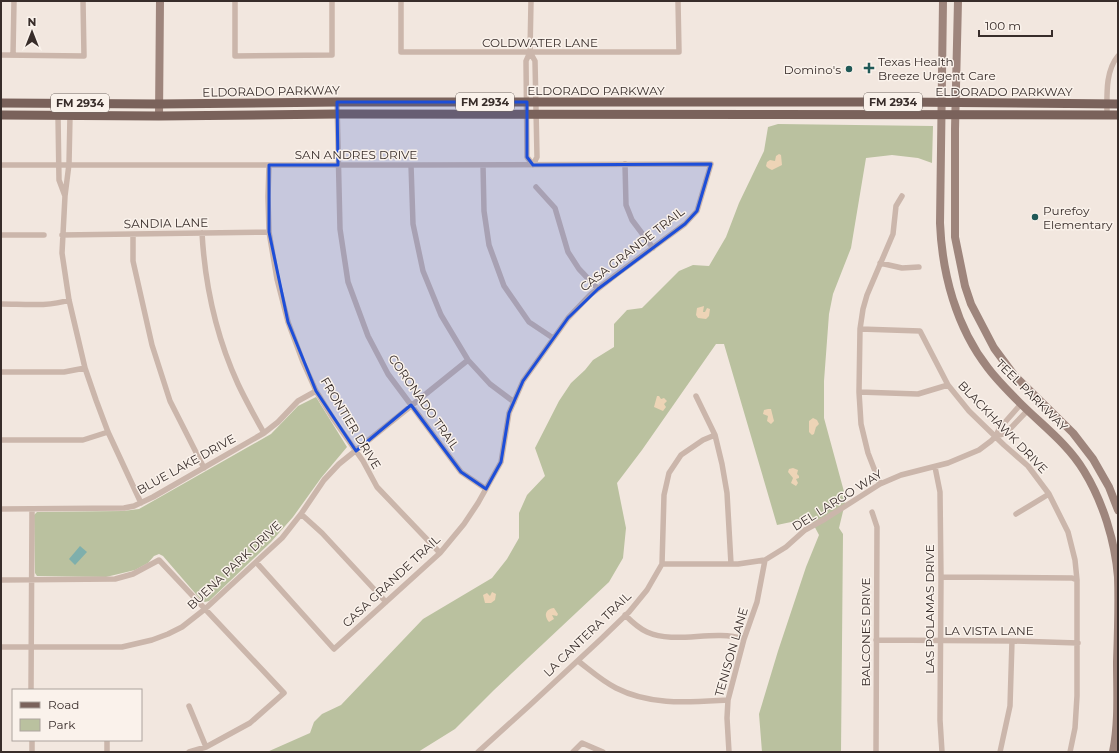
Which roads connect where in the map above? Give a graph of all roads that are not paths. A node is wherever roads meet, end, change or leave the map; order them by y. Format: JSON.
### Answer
{"nodes":[{"id":1,"x":14,"y":1,"type":"edge"},
{"id":2,"x":83,"y":1,"type":"edge"},
{"id":3,"x":160,"y":1,"type":"edge"},
{"id":4,"x":235,"y":1,"type":"edge"},
{"id":5,"x":332,"y":1,"type":"edge"},
{"id":6,"x":401,"y":1,"type":"edge"},
{"id":7,"x":530,"y":1,"type":"edge"},
{"id":8,"x":678,"y":1,"type":"edge"},
{"id":9,"x":942,"y":1,"type":"edge"},
{"id":10,"x":958,"y":1,"type":"edge"},
{"id":11,"x":530,"y":52,"type":"junction"},
{"id":12,"x":1,"y":55,"type":"edge"},
{"id":13,"x":13,"y":56,"type":"junction"},
{"id":14,"x":1118,"y":56,"type":"edge"},
{"id":15,"x":337,"y":102,"type":"junction"},
{"id":16,"x":531,"y":102,"type":"junction"},
{"id":17,"x":941,"y":102,"type":"junction"},
{"id":18,"x":1,"y":103,"type":"edge"},
{"id":19,"x":811,"y":103,"type":"junction"},
{"id":20,"x":956,"y":103,"type":"junction"},
{"id":21,"x":159,"y":104,"type":"junction"},
{"id":22,"x":1107,"y":104,"type":"junction"},
{"id":23,"x":1118,"y":104,"type":"edge"},
{"id":24,"x":337,"y":114,"type":"junction"},
{"id":25,"x":1,"y":115,"type":"edge"},
{"id":26,"x":527,"y":115,"type":"junction"},
{"id":27,"x":536,"y":115,"type":"junction"},
{"id":28,"x":58,"y":116,"type":"junction"},
{"id":29,"x":70,"y":116,"type":"junction"},
{"id":30,"x":159,"y":116,"type":"junction"},
{"id":31,"x":811,"y":116,"type":"junction"},
{"id":32,"x":941,"y":116,"type":"junction"},
{"id":33,"x":955,"y":116,"type":"junction"},
{"id":34,"x":1107,"y":116,"type":"junction"},
{"id":35,"x":1118,"y":116,"type":"edge"},
{"id":36,"x":59,"y":164,"type":"junction"},
{"id":37,"x":69,"y":164,"type":"junction"},
{"id":38,"x":625,"y":164,"type":"junction"},
{"id":39,"x":711,"y":164,"type":"joint"},
{"id":40,"x":1,"y":165,"type":"edge"},
{"id":41,"x":268,"y":165,"type":"junction"},
{"id":42,"x":338,"y":165,"type":"junction"},
{"id":43,"x":412,"y":165,"type":"junction"},
{"id":44,"x":483,"y":165,"type":"junction"},
{"id":45,"x":533,"y":165,"type":"junction"},
{"id":46,"x":536,"y":187,"type":"dead end"},
{"id":47,"x":65,"y":196,"type":"junction"},
{"id":48,"x":902,"y":196,"type":"dead end"},
{"id":49,"x":940,"y":223,"type":"junction"},
{"id":50,"x":955,"y":224,"type":"junction"},
{"id":51,"x":269,"y":232,"type":"junction"},
{"id":52,"x":202,"y":233,"type":"junction"},
{"id":53,"x":133,"y":234,"type":"junction"},
{"id":54,"x":1,"y":235,"type":"edge"},
{"id":55,"x":44,"y":235,"type":"dead end"},
{"id":56,"x":62,"y":235,"type":"junction"},
{"id":57,"x":653,"y":248,"type":"junction"},
{"id":58,"x":880,"y":263,"type":"junction"},
{"id":59,"x":919,"y":267,"type":"dead end"},
{"id":60,"x":598,"y":289,"type":"junction"},
{"id":61,"x":69,"y":300,"type":"junction"},
{"id":62,"x":1,"y":304,"type":"edge"},
{"id":63,"x":971,"y":304,"type":"junction"},
{"id":64,"x":957,"y":310,"type":"junction"},
{"id":65,"x":860,"y":329,"type":"junction"},
{"id":66,"x":553,"y":338,"type":"junction"},
{"id":67,"x":468,"y":360,"type":"junction"},
{"id":68,"x":85,"y":368,"type":"junction"},
{"id":69,"x":1,"y":372,"type":"edge"},
{"id":70,"x":948,"y":385,"type":"junction"},
{"id":71,"x":316,"y":391,"type":"junction"},
{"id":72,"x":859,"y":392,"type":"junction"},
{"id":73,"x":1031,"y":392,"type":"junction"},
{"id":74,"x":696,"y":396,"type":"dead end"},
{"id":75,"x":1038,"y":399,"type":"junction"},
{"id":76,"x":514,"y":402,"type":"junction"},
{"id":77,"x":1021,"y":404,"type":"junction"},
{"id":78,"x":411,"y":405,"type":"junction"},
{"id":79,"x":1028,"y":410,"type":"junction"},
{"id":80,"x":108,"y":432,"type":"junction"},
{"id":81,"x":264,"y":434,"type":"junction"},
{"id":82,"x":715,"y":435,"type":"junction"},
{"id":83,"x":996,"y":436,"type":"junction"},
{"id":84,"x":1,"y":440,"type":"edge"},
{"id":85,"x":356,"y":451,"type":"junction"},
{"id":86,"x":935,"y":467,"type":"junction"},
{"id":87,"x":204,"y":468,"type":"junction"},
{"id":88,"x":880,"y":484,"type":"junction"},
{"id":89,"x":486,"y":489,"type":"junction"},
{"id":90,"x":1049,"y":494,"type":"junction"},
{"id":91,"x":141,"y":503,"type":"junction"},
{"id":92,"x":1,"y":509,"type":"edge"},
{"id":93,"x":32,"y":509,"type":"junction"},
{"id":94,"x":1118,"y":510,"type":"edge"},
{"id":95,"x":872,"y":512,"type":"dead end"},
{"id":96,"x":301,"y":514,"type":"junction"},
{"id":97,"x":1016,"y":514,"type":"dead end"},
{"id":98,"x":440,"y":553,"type":"junction"},
{"id":99,"x":765,"y":560,"type":"junction"},
{"id":100,"x":256,"y":562,"type":"junction"},
{"id":101,"x":662,"y":564,"type":"junction"},
{"id":102,"x":731,"y":564,"type":"junction"},
{"id":103,"x":941,"y":577,"type":"junction"},
{"id":104,"x":1,"y":580,"type":"edge"},
{"id":105,"x":32,"y":580,"type":"junction"},
{"id":106,"x":1077,"y":580,"type":"junction"},
{"id":107,"x":1118,"y":600,"type":"edge"},
{"id":108,"x":386,"y":602,"type":"junction"},
{"id":109,"x":1118,"y":608,"type":"edge"},
{"id":110,"x":205,"y":609,"type":"junction"},
{"id":111,"x":624,"y":615,"type":"junction"},
{"id":112,"x":744,"y":639,"type":"junction"},
{"id":113,"x":876,"y":640,"type":"junction"},
{"id":114,"x":940,"y":640,"type":"junction"},
{"id":115,"x":1012,"y":640,"type":"junction"},
{"id":116,"x":1078,"y":643,"type":"junction"},
{"id":117,"x":31,"y":647,"type":"junction"},
{"id":118,"x":1,"y":648,"type":"edge"},
{"id":119,"x":578,"y":661,"type":"junction"},
{"id":120,"x":31,"y":689,"type":"edge"},
{"id":121,"x":728,"y":700,"type":"junction"},
{"id":122,"x":188,"y":706,"type":"dead end"},
{"id":123,"x":32,"y":741,"type":"edge"},
{"id":124,"x":107,"y":741,"type":"edge"},
{"id":125,"x":206,"y":747,"type":"junction"},
{"id":126,"x":32,"y":752,"type":"edge"},
{"id":127,"x":107,"y":752,"type":"edge"},
{"id":128,"x":189,"y":752,"type":"edge"},
{"id":129,"x":478,"y":752,"type":"edge"},
{"id":130,"x":573,"y":752,"type":"edge"},
{"id":131,"x":603,"y":752,"type":"edge"},
{"id":132,"x":729,"y":752,"type":"edge"},
{"id":133,"x":876,"y":752,"type":"edge"},
{"id":134,"x":942,"y":752,"type":"edge"},
{"id":135,"x":1000,"y":752,"type":"edge"},
{"id":136,"x":1070,"y":752,"type":"edge"},
{"id":137,"x":1113,"y":752,"type":"edge"}],
"edges":[{"from":1,"to":13,"type":"street"},
{"from":2,"to":13,"type":"street"},
{"from":3,"to":21,"type":"main road"},
{"from":4,"to":5,"type":"street"},
{"from":6,"to":11,"type":"street","name":"COLDWATER LANE"},
{"from":7,"to":11,"type":"street"},
{"from":8,"to":11,"type":"street","name":"COLDWATER LANE"},
{"from":9,"to":17,"type":"main road","name":"TEEL PARKWAY"},
{"from":10,"to":20,"type":"main road","name":"TEEL PARKWAY"},
{"from":11,"to":16,"type":"street"},
{"from":11,"to":16,"type":"street"},
{"from":12,"to":13,"type":"street"},
{"from":14,"to":22,"type":"street"},
{"from":15,"to":16,"type":"main road","name":"ELDORADO PARKWAY","number":"FM 2934"},
{"from":15,"to":21,"type":"main road","name":"ELDORADO PARKWAY","number":"FM 2934"},
{"from":15,"to":24,"type":"street","name":"CORONADO TRAIL"},
{"from":16,"to":19,"type":"main road","name":"ELDORADO PARKWAY","number":"FM 2934"},
{"from":16,"to":26,"type":"street"},
{"from":16,"to":27,"type":"street"},
{"from":17,"to":19,"type":"main road","name":"ELDORADO PARKWAY","number":"FM 2934"},
{"from":17,"to":20,"type":"main road","name":"ELDORADO PARKWAY","number":"FM 2934"},
{"from":17,"to":32,"type":"main road","name":"TEEL PARKWAY"},
{"from":18,"to":21,"type":"main road","name":"ELDORADO PARKWAY","number":"FM 2934"},
{"from":19,"to":31,"type":"main road"},
{"from":20,"to":22,"type":"main road","name":"ELDORADO PARKWAY","number":"FM 2934"},
{"from":20,"to":33,"type":"main road","name":"TEEL PARKWAY"},
{"from":21,"to":30,"type":"main road"},
{"from":22,"to":23,"type":"main road","name":"ELDORADO PARKWAY","number":"FM 2934"},
{"from":22,"to":34,"type":"street"},
{"from":24,"to":26,"type":"main road","name":"ELDORADO PARKWAY","number":"FM 2934"},
{"from":24,"to":30,"type":"main road","name":"ELDORADO PARKWAY","number":"FM 2934"},
{"from":24,"to":42,"type":"street","name":"CORONADO TRAIL"},
{"from":25,"to":28,"type":"main road","name":"ELDORADO PARKWAY","number":"FM 2934"},
{"from":26,"to":27,"type":"main road","name":"ELDORADO PARKWAY","number":"FM 2934"},
{"from":26,"to":45,"type":"street"},
{"from":27,"to":31,"type":"main road","name":"ELDORADO PARKWAY","number":"FM 2934"},
{"from":27,"to":45,"type":"street"},
{"from":28,"to":29,"type":"main road","name":"ELDORADO PARKWAY","number":"FM 2934"},
{"from":28,"to":36,"type":"street"},
{"from":29,"to":30,"type":"main road","name":"ELDORADO PARKWAY","number":"FM 2934"},
{"from":29,"to":37,"type":"street"},
{"from":31,"to":32,"type":"main road","name":"ELDORADO PARKWAY","number":"FM 2934"},
{"from":32,"to":33,"type":"main road","name":"ELDORADO PARKWAY","number":"FM 2934"},
{"from":32,"to":49,"type":"main road","name":"TEEL PARKWAY"},
{"from":33,"to":34,"type":"main road","name":"ELDORADO PARKWAY","number":"FM 2934"},
{"from":33,"to":50,"type":"main road","name":"TEEL PARKWAY"},
{"from":34,"to":35,"type":"main road","name":"ELDORADO PARKWAY","number":"FM 2934"},
{"from":36,"to":37,"type":"street","name":"SAN ANDRES DRIVE"},
{"from":36,"to":40,"type":"street","name":"SAN ANDRES DRIVE"},
{"from":36,"to":47,"type":"street"},
{"from":37,"to":41,"type":"street","name":"SAN ANDRES DRIVE"},
{"from":37,"to":47,"type":"street"},
{"from":38,"to":39,"type":"street","name":"SAN ANDRES DRIVE"},
{"from":38,"to":45,"type":"street","name":"SAN ANDRES DRIVE"},
{"from":38,"to":57,"type":"street"},
{"from":39,"to":57,"type":"street","name":"CASA GRANDE TRAIL"},
{"from":41,"to":42,"type":"street","name":"SAN ANDRES DRIVE"},
{"from":41,"to":51,"type":"street","name":"FRONTIER DRIVE"},
{"from":42,"to":43,"type":"street","name":"SAN ANDRES DRIVE"},
{"from":42,"to":78,"type":"street","name":"CORONADO TRAIL"},
{"from":43,"to":44,"type":"street","name":"SAN ANDRES DRIVE"},
{"from":43,"to":67,"type":"street"},
{"from":44,"to":45,"type":"street","name":"SAN ANDRES DRIVE"},
{"from":44,"to":66,"type":"street"},
{"from":46,"to":60,"type":"street"},
{"from":47,"to":56,"type":"street"},
{"from":48,"to":58,"type":"street"},
{"from":49,"to":50,"type":"main road"},
{"from":49,"to":64,"type":"main road","name":"TEEL PARKWAY"},
{"from":50,"to":63,"type":"main road","name":"TEEL PARKWAY"},
{"from":51,"to":52,"type":"street","name":"SANDIA LANE"},
{"from":51,"to":71,"type":"street","name":"FRONTIER DRIVE"},
{"from":52,"to":53,"type":"street","name":"SANDIA LANE"},
{"from":52,"to":81,"type":"street"},
{"from":53,"to":56,"type":"street","name":"SANDIA LANE"},
{"from":53,"to":87,"type":"street"},
{"from":54,"to":55,"type":"street"},
{"from":56,"to":61,"type":"street"},
{"from":57,"to":60,"type":"street","name":"CASA GRANDE TRAIL"},
{"from":58,"to":59,"type":"street"},
{"from":58,"to":65,"type":"street"},
{"from":60,"to":66,"type":"street","name":"CASA GRANDE TRAIL"},
{"from":61,"to":62,"type":"street"},
{"from":61,"to":68,"type":"street"},
{"from":63,"to":64,"type":"main road"},
{"from":63,"to":73,"type":"main road","name":"TEEL PARKWAY"},
{"from":64,"to":77,"type":"main road","name":"TEEL PARKWAY"},
{"from":65,"to":70,"type":"street","name":"BLACKHAWK DRIVE"},
{"from":65,"to":72,"type":"street"},
{"from":66,"to":76,"type":"street","name":"CASA GRANDE TRAIL"},
{"from":67,"to":76,"type":"street"},
{"from":67,"to":78,"type":"street","name":"BUENA PARK DRIVE"},
{"from":68,"to":69,"type":"street"},
{"from":68,"to":80,"type":"street"},
{"from":70,"to":72,"type":"street"},
{"from":70,"to":83,"type":"street","name":"BLACKHAWK DRIVE"},
{"from":71,"to":81,"type":"street","name":"BLUE LAKE DRIVE"},
{"from":71,"to":85,"type":"street","name":"FRONTIER DRIVE"},
{"from":72,"to":88,"type":"street"},
{"from":73,"to":75,"type":"main road","name":"TEEL PARKWAY"},
{"from":73,"to":77,"type":"main road"},
{"from":74,"to":82,"type":"street"},
{"from":75,"to":79,"type":"main road"},
{"from":75,"to":94,"type":"main road","name":"TEEL PARKWAY"},
{"from":76,"to":89,"type":"street","name":"CASA GRANDE TRAIL"},
{"from":77,"to":79,"type":"main road","name":"TEEL PARKWAY"},
{"from":77,"to":83,"type":"street","name":"DEL LARGO WAY"},
{"from":78,"to":85,"type":"street","name":"BUENA PARK DRIVE"},
{"from":78,"to":89,"type":"street","name":"CORONADO TRAIL"},
{"from":79,"to":83,"type":"street","name":"DEL LARGO WAY"},
{"from":79,"to":107,"type":"main road","name":"TEEL PARKWAY"},
{"from":80,"to":84,"type":"street"},
{"from":80,"to":91,"type":"street"},
{"from":81,"to":87,"type":"street","name":"BLUE LAKE DRIVE"},
{"from":82,"to":101,"type":"street","name":"LA CANTERA TRAIL"},
{"from":82,"to":102,"type":"street"},
{"from":83,"to":86,"type":"street","name":"DEL LARGO WAY"},
{"from":83,"to":90,"type":"street","name":"BLACKHAWK DRIVE"},
{"from":85,"to":96,"type":"street","name":"BUENA PARK DRIVE"},
{"from":85,"to":98,"type":"street","name":"FRONTIER DRIVE"},
{"from":86,"to":88,"type":"street","name":"DEL LARGO WAY"},
{"from":86,"to":103,"type":"street","name":"LAS POLAMAS DRIVE"},
{"from":87,"to":91,"type":"street","name":"BLUE LAKE DRIVE"},
{"from":88,"to":99,"type":"street","name":"DEL LARGO WAY"},
{"from":89,"to":98,"type":"street","name":"CASA GRANDE TRAIL"},
{"from":90,"to":97,"type":"street"},
{"from":90,"to":106,"type":"street","name":"BLACKHAWK DRIVE"},
{"from":91,"to":93,"type":"street","name":"BLUE LAKE DRIVE"},
{"from":92,"to":93,"type":"street","name":"BLUE LAKE DRIVE"},
{"from":93,"to":105,"type":"street"},
{"from":95,"to":113,"type":"street","name":"BALCONES DRIVE"},
{"from":96,"to":100,"type":"street","name":"BUENA PARK DRIVE"},
{"from":96,"to":108,"type":"street"},
{"from":98,"to":108,"type":"street","name":"CASA GRANDE TRAIL"},
{"from":99,"to":102,"type":"street","name":"DEL LARGO WAY"},
{"from":99,"to":112,"type":"street","name":"TENISON LANE"},
{"from":100,"to":108,"type":"street","name":"CASA GRANDE TRAIL"},
{"from":100,"to":110,"type":"street","name":"BUENA PARK DRIVE"},
{"from":101,"to":102,"type":"street","name":"DEL LARGO WAY"},
{"from":101,"to":111,"type":"street","name":"LA CANTERA TRAIL"},
{"from":103,"to":106,"type":"street"},
{"from":103,"to":114,"type":"street","name":"LAS POLAMAS DRIVE"},
{"from":104,"to":105,"type":"street"},
{"from":105,"to":110,"type":"street"},
{"from":105,"to":117,"type":"street"},
{"from":106,"to":116,"type":"street","name":"BLACKHAWK DRIVE"},
{"from":107,"to":109,"type":"main road","name":"TEEL PARKWAY"},
{"from":109,"to":137,"type":"main road","name":"TEEL PARKWAY"},
{"from":110,"to":117,"type":"street","name":"BUENA PARK DRIVE"},
{"from":110,"to":125,"type":"street"},
{"from":111,"to":112,"type":"street"},
{"from":111,"to":119,"type":"street","name":"LA CANTERA TRAIL"},
{"from":112,"to":121,"type":"street","name":"TENISON LANE"},
{"from":113,"to":114,"type":"street","name":"LA VISTA LANE"},
{"from":113,"to":133,"type":"street","name":"BALCONES DRIVE"},
{"from":114,"to":115,"type":"street","name":"LA VISTA LANE"},
{"from":114,"to":134,"type":"street","name":"LAS POLAMAS DRIVE"},
{"from":115,"to":116,"type":"street","name":"LA VISTA LANE"},
{"from":115,"to":135,"type":"street"},
{"from":116,"to":136,"type":"street","name":"BLACKHAWK DRIVE"},
{"from":117,"to":118,"type":"street","name":"BUENA PARK DRIVE"},
{"from":117,"to":120,"type":"street"},
{"from":119,"to":121,"type":"street"},
{"from":119,"to":129,"type":"street","name":"LA CANTERA TRAIL"},
{"from":121,"to":132,"type":"street","name":"TENISON LANE"},
{"from":122,"to":125,"type":"street"},
{"from":123,"to":126,"type":"street"},
{"from":124,"to":127,"type":"street"},
{"from":125,"to":128,"type":"street"},
{"from":130,"to":131,"type":"street"}]}
